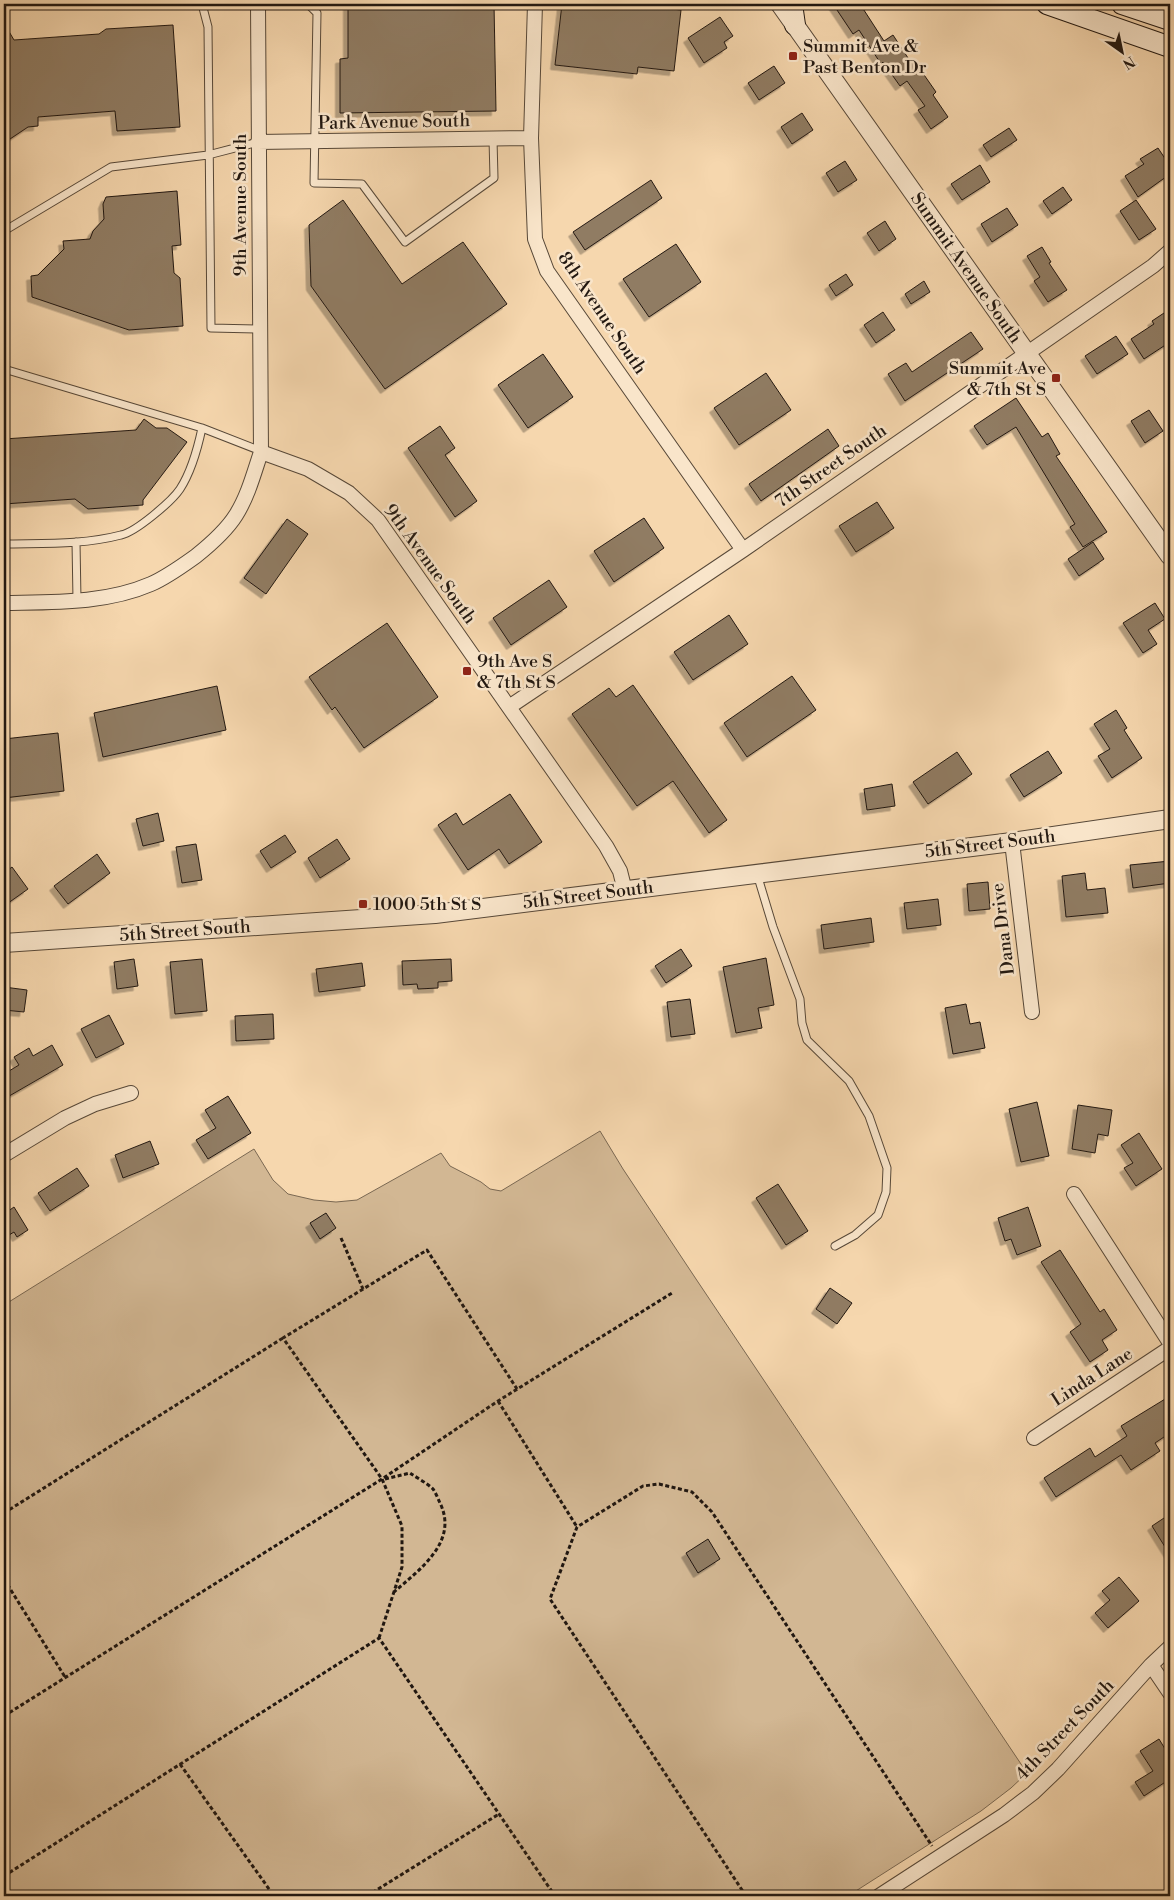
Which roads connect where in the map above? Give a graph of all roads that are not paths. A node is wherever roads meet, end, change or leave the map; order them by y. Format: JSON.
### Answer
{"nodes":[{"id":1,"x":4,"y":4,"type":"edge"},
{"id":2,"x":32,"y":4,"type":"edge"},
{"id":3,"x":43,"y":4,"type":"edge"},
{"id":4,"x":202,"y":4,"type":"edge"},
{"id":5,"x":258,"y":4,"type":"edge"},
{"id":6,"x":308,"y":4,"type":"edge"},
{"id":7,"x":535,"y":4,"type":"edge"},
{"id":8,"x":780,"y":4,"type":"edge"},
{"id":9,"x":792,"y":4,"type":"edge"},
{"id":10,"x":1046,"y":4,"type":"edge"},
{"id":11,"x":1122,"y":4,"type":"edge"},
{"id":12,"x":1170,"y":20,"type":"edge"},
{"id":13,"x":795,"y":25,"type":"junction"},
{"id":14,"x":1170,"y":47,"type":"edge"},
{"id":15,"x":531,"y":138,"type":"junction"},
{"id":16,"x":493,"y":139,"type":"junction"},
{"id":17,"x":258,"y":142,"type":"junction"},
{"id":18,"x":314,"y":142,"type":"junction"},
{"id":19,"x":208,"y":155,"type":"junction"},
{"id":20,"x":4,"y":231,"type":"edge"},
{"id":21,"x":1170,"y":251,"type":"edge"},
{"id":22,"x":260,"y":329,"type":"junction"},
{"id":23,"x":1026,"y":354,"type":"junction"},
{"id":24,"x":4,"y":369,"type":"edge"},
{"id":25,"x":202,"y":428,"type":"junction"},
{"id":26,"x":261,"y":452,"type":"junction"},
{"id":27,"x":76,"y":542,"type":"junction"},
{"id":28,"x":4,"y":544,"type":"edge"},
{"id":29,"x":743,"y":550,"type":"junction"},
{"id":30,"x":1170,"y":556,"type":"edge"},
{"id":31,"x":77,"y":600,"type":"junction"},
{"id":32,"x":4,"y":602,"type":"edge"},
{"id":33,"x":509,"y":707,"type":"junction"},
{"id":34,"x":1170,"y":819,"type":"edge"},
{"id":35,"x":1012,"y":842,"type":"junction"},
{"id":36,"x":757,"y":874,"type":"junction"},
{"id":37,"x":625,"y":891,"type":"junction"},
{"id":38,"x":4,"y":943,"type":"edge"},
{"id":39,"x":1032,"y":1012,"type":"dead end"},
{"id":40,"x":132,"y":1093,"type":"dead end"},
{"id":41,"x":4,"y":1155,"type":"edge"},
{"id":42,"x":1074,"y":1194,"type":"dead end"},
{"id":43,"x":835,"y":1246,"type":"dead end"},
{"id":44,"x":1170,"y":1343,"type":"edge"},
{"id":45,"x":1170,"y":1348,"type":"edge"},
{"id":46,"x":1034,"y":1438,"type":"dead end"},
{"id":47,"x":1170,"y":1647,"type":"edge"},
{"id":48,"x":1151,"y":1665,"type":"junction"},
{"id":49,"x":1170,"y":1693,"type":"edge"},
{"id":50,"x":879,"y":1896,"type":"edge"}],
"edges":[{"from":1,"to":2,"type":"lane"},
{"from":2,"to":3,"type":"lane"},
{"from":4,"to":19,"type":"lane"},
{"from":5,"to":17,"type":"street","name":"9th Avenue South"},
{"from":6,"to":18,"type":"lane"},
{"from":7,"to":15,"type":"street","name":"8th Avenue South"},
{"from":8,"to":13,"type":"street","name":"Summit Avenue South"},
{"from":9,"to":13,"type":"main road"},
{"from":10,"to":14,"type":"main road"},
{"from":11,"to":12,"type":"main road"},
{"from":13,"to":23,"type":"street","name":"Summit Avenue South"},
{"from":15,"to":16,"type":"street","name":"Park Avenue South"},
{"from":15,"to":29,"type":"street","name":"8th Avenue South"},
{"from":16,"to":18,"type":"street","name":"Park Avenue South"},
{"from":16,"to":18,"type":"lane"},
{"from":17,"to":18,"type":"street","name":"Park Avenue South"},
{"from":17,"to":19,"type":"lane"},
{"from":17,"to":22,"type":"street","name":"9th Avenue South"},
{"from":19,"to":20,"type":"lane"},
{"from":19,"to":22,"type":"lane"},
{"from":21,"to":23,"type":"street","name":"7th Street South"},
{"from":22,"to":26,"type":"street","name":"9th Avenue South"},
{"from":23,"to":29,"type":"street","name":"7th Street South"},
{"from":23,"to":30,"type":"street","name":"Summit Avenue South"},
{"from":24,"to":25,"type":"lane"},
{"from":25,"to":26,"type":"lane"},
{"from":25,"to":27,"type":"lane"},
{"from":26,"to":31,"type":"street"},
{"from":26,"to":33,"type":"street","name":"9th Avenue South"},
{"from":27,"to":28,"type":"lane"},
{"from":27,"to":31,"type":"lane"},
{"from":29,"to":33,"type":"street","name":"7th Street South"},
{"from":31,"to":32,"type":"street"},
{"from":33,"to":37,"type":"street","name":"9th Avenue South"},
{"from":34,"to":35,"type":"street","name":"5th Street South"},
{"from":35,"to":36,"type":"street","name":"5th Street South"},
{"from":35,"to":39,"type":"street","name":"Dana Drive"},
{"from":36,"to":37,"type":"street","name":"5th Street South"},
{"from":36,"to":43,"type":"lane"},
{"from":37,"to":38,"type":"street","name":"5th Street South"},
{"from":40,"to":41,"type":"street"},
{"from":42,"to":44,"type":"street"},
{"from":45,"to":46,"type":"street","name":"Linda Lane"},
{"from":47,"to":48,"type":"street","name":"4th Street South"},
{"from":48,"to":49,"type":"street"},
{"from":48,"to":50,"type":"street","name":"4th Street South"}]}
